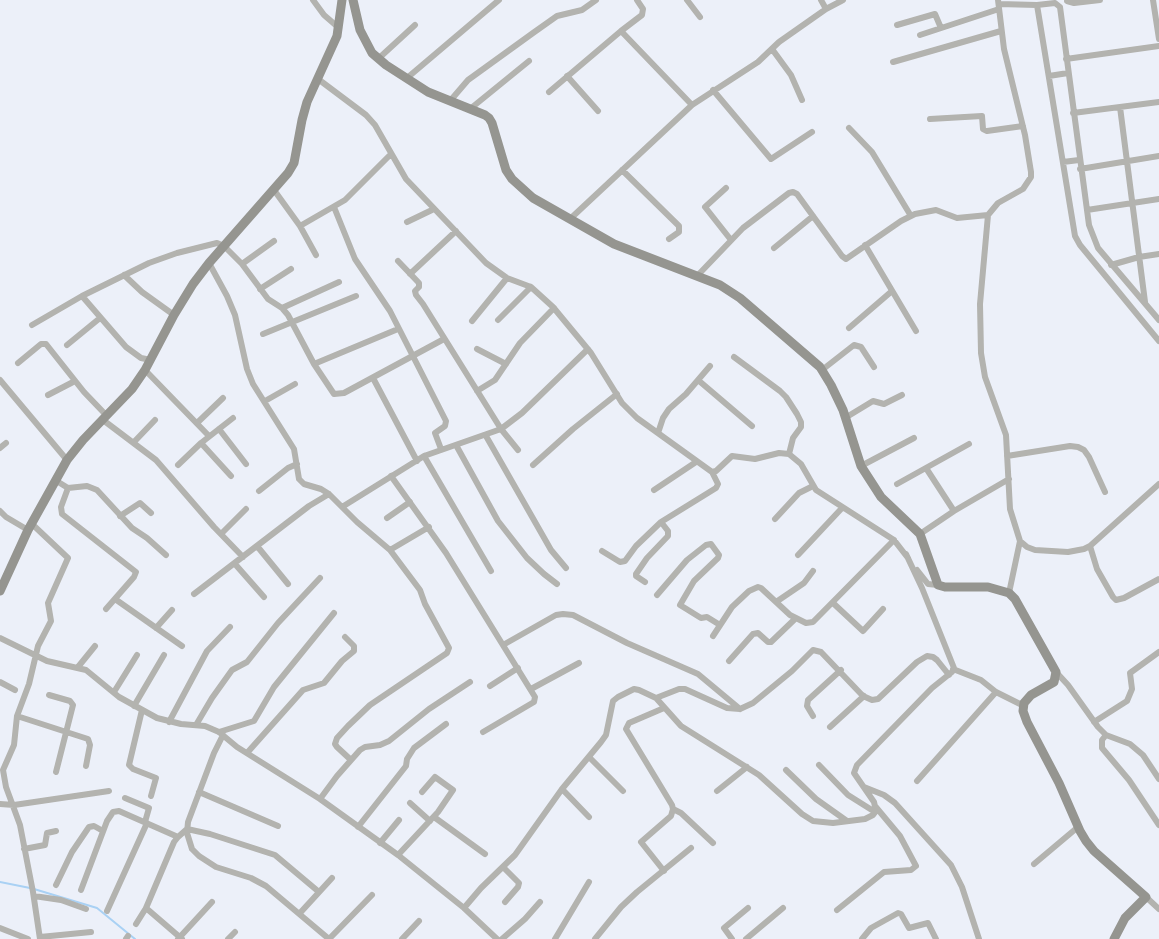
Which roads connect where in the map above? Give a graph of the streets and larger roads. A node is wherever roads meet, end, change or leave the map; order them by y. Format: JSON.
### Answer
{"nodes":[{"id":1,"x":313,"y":0,"type":"edge"},
{"id":2,"x":342,"y":0,"type":"edge"},
{"id":3,"x":354,"y":0,"type":"edge"},
{"id":4,"x":499,"y":0,"type":"edge"},
{"id":5,"x":596,"y":0,"type":"edge"},
{"id":6,"x":636,"y":0,"type":"edge"},
{"id":7,"x":687,"y":0,"type":"edge"},
{"id":8,"x":821,"y":0,"type":"edge"},
{"id":9,"x":843,"y":0,"type":"edge"},
{"id":10,"x":1100,"y":0,"type":"edge"},
{"id":11,"x":1153,"y":0,"type":"edge"},
{"id":12,"x":1064,"y":2,"type":"edge"},
{"id":13,"x":999,"y":4,"type":"edge"},
{"id":14,"x":1037,"y":5,"type":"junction"},
{"id":15,"x":826,"y":9,"type":"junction"},
{"id":16,"x":700,"y":17,"type":"dead end"},
{"id":17,"x":415,"y":25,"type":"dead end"},
{"id":18,"x":897,"y":25,"type":"dead end"},
{"id":19,"x":339,"y":28,"type":"junction"},
{"id":20,"x":941,"y":28,"type":"junction"},
{"id":21,"x":621,"y":31,"type":"junction"},
{"id":22,"x":1001,"y":31,"type":"junction"},
{"id":23,"x":920,"y":35,"type":"dead end"},
{"id":24,"x":1159,"y":40,"type":"edge"},
{"id":25,"x":1159,"y":46,"type":"edge"},
{"id":26,"x":772,"y":49,"type":"junction"},
{"id":27,"x":378,"y":59,"type":"junction"},
{"id":28,"x":1066,"y":59,"type":"junction"},
{"id":29,"x":529,"y":61,"type":"dead end"},
{"id":30,"x":893,"y":62,"type":"dead end"},
{"id":31,"x":1058,"y":74,"type":"junction"},
{"id":32,"x":567,"y":76,"type":"junction"},
{"id":33,"x":407,"y":78,"type":"junction"},
{"id":34,"x":318,"y":79,"type":"junction"},
{"id":35,"x":713,"y":90,"type":"junction"},
{"id":36,"x":548,"y":92,"type":"dead end"},
{"id":37,"x":802,"y":100,"type":"dead end"},
{"id":38,"x":450,"y":101,"type":"junction"},
{"id":39,"x":1159,"y":102,"type":"edge"},
{"id":40,"x":692,"y":105,"type":"junction"},
{"id":41,"x":1120,"y":107,"type":"junction"},
{"id":42,"x":470,"y":109,"type":"junction"},
{"id":43,"x":598,"y":111,"type":"dead end"},
{"id":44,"x":1073,"y":113,"type":"junction"},
{"id":45,"x":930,"y":119,"type":"dead end"},
{"id":46,"x":1023,"y":126,"type":"junction"},
{"id":47,"x":849,"y":128,"type":"dead end"},
{"id":48,"x":812,"y":132,"type":"dead end"},
{"id":49,"x":391,"y":154,"type":"junction"},
{"id":50,"x":1159,"y":156,"type":"edge"},
{"id":51,"x":1071,"y":161,"type":"junction"},
{"id":52,"x":1126,"y":161,"type":"junction"},
{"id":53,"x":1080,"y":169,"type":"junction"},
{"id":54,"x":622,"y":170,"type":"junction"},
{"id":55,"x":726,"y":188,"type":"dead end"},
{"id":56,"x":274,"y":190,"type":"junction"},
{"id":57,"x":1159,"y":199,"type":"edge"},
{"id":58,"x":1132,"y":204,"type":"junction"},
{"id":59,"x":334,"y":207,"type":"junction"},
{"id":60,"x":434,"y":209,"type":"junction"},
{"id":61,"x":1087,"y":210,"type":"junction"},
{"id":62,"x":988,"y":215,"type":"junction"},
{"id":63,"x":813,"y":216,"type":"junction"},
{"id":64,"x":911,"y":216,"type":"junction"},
{"id":65,"x":570,"y":219,"type":"junction"},
{"id":66,"x":407,"y":222,"type":"dead end"},
{"id":67,"x":300,"y":226,"type":"junction"},
{"id":68,"x":456,"y":231,"type":"junction"},
{"id":69,"x":669,"y":239,"type":"dead end"},
{"id":70,"x":731,"y":240,"type":"junction"},
{"id":71,"x":274,"y":241,"type":"dead end"},
{"id":72,"x":865,"y":245,"type":"junction"},
{"id":73,"x":224,"y":246,"type":"junction"},
{"id":74,"x":774,"y":248,"type":"dead end"},
{"id":75,"x":1159,"y":254,"type":"edge"},
{"id":76,"x":316,"y":255,"type":"dead end"},
{"id":77,"x":1139,"y":257,"type":"junction"},
{"id":78,"x":398,"y":261,"type":"dead end"},
{"id":79,"x":209,"y":263,"type":"junction"},
{"id":80,"x":242,"y":264,"type":"junction"},
{"id":81,"x":1111,"y":265,"type":"junction"},
{"id":82,"x":291,"y":270,"type":"dead end"},
{"id":83,"x":124,"y":274,"type":"junction"},
{"id":84,"x":410,"y":274,"type":"junction"},
{"id":85,"x":698,"y":275,"type":"junction"},
{"id":86,"x":507,"y":278,"type":"junction"},
{"id":87,"x":339,"y":282,"type":"dead end"},
{"id":88,"x":531,"y":287,"type":"junction"},
{"id":89,"x":260,"y":289,"type":"junction"},
{"id":90,"x":892,"y":291,"type":"junction"},
{"id":91,"x":82,"y":296,"type":"junction"},
{"id":92,"x":356,"y":296,"type":"dead end"},
{"id":93,"x":1144,"y":302,"type":"junction"},
{"id":94,"x":282,"y":308,"type":"junction"},
{"id":95,"x":554,"y":308,"type":"junction"},
{"id":96,"x":174,"y":315,"type":"junction"},
{"id":97,"x":100,"y":318,"type":"junction"},
{"id":98,"x":498,"y":320,"type":"dead end"},
{"id":99,"x":1159,"y":320,"type":"edge"},
{"id":100,"x":292,"y":322,"type":"junction"},
{"id":101,"x":472,"y":322,"type":"dead end"},
{"id":102,"x":32,"y":325,"type":"dead end"},
{"id":103,"x":398,"y":328,"type":"junction"},
{"id":104,"x":849,"y":328,"type":"dead end"},
{"id":105,"x":916,"y":331,"type":"dead end"},
{"id":106,"x":263,"y":334,"type":"dead end"},
{"id":107,"x":444,"y":339,"type":"junction"},
{"id":108,"x":1159,"y":341,"type":"edge"},
{"id":109,"x":67,"y":345,"type":"dead end"},
{"id":110,"x":477,"y":349,"type":"dead end"},
{"id":111,"x":588,"y":349,"type":"junction"},
{"id":112,"x":412,"y":357,"type":"junction"},
{"id":113,"x":734,"y":357,"type":"dead end"},
{"id":114,"x":151,"y":360,"type":"junction"},
{"id":115,"x":18,"y":363,"type":"dead end"},
{"id":116,"x":314,"y":364,"type":"junction"},
{"id":117,"x":506,"y":364,"type":"junction"},
{"id":118,"x":710,"y":366,"type":"dead end"},
{"id":119,"x":874,"y":366,"type":"dead end"},
{"id":120,"x":145,"y":370,"type":"junction"},
{"id":121,"x":822,"y":370,"type":"junction"},
{"id":122,"x":373,"y":378,"type":"junction"},
{"id":123,"x":0,"y":380,"type":"edge"},
{"id":124,"x":698,"y":380,"type":"junction"},
{"id":125,"x":75,"y":381,"type":"junction"},
{"id":126,"x":295,"y":384,"type":"dead end"},
{"id":127,"x":477,"y":392,"type":"junction"},
{"id":128,"x":617,"y":394,"type":"junction"},
{"id":129,"x":902,"y":394,"type":"dead end"},
{"id":130,"x":48,"y":395,"type":"dead end"},
{"id":131,"x":223,"y":398,"type":"dead end"},
{"id":132,"x":265,"y":401,"type":"junction"},
{"id":133,"x":105,"y":418,"type":"junction"},
{"id":134,"x":232,"y":418,"type":"dead end"},
{"id":135,"x":845,"y":418,"type":"junction"},
{"id":136,"x":155,"y":420,"type":"dead end"},
{"id":137,"x":197,"y":424,"type":"junction"},
{"id":138,"x":752,"y":426,"type":"dead end"},
{"id":139,"x":219,"y":429,"type":"junction"},
{"id":140,"x":501,"y":429,"type":"junction"},
{"id":141,"x":658,"y":433,"type":"junction"},
{"id":142,"x":210,"y":436,"type":"junction"},
{"id":143,"x":486,"y":436,"type":"junction"},
{"id":144,"x":914,"y":438,"type":"dead end"},
{"id":145,"x":134,"y":442,"type":"junction"},
{"id":146,"x":6,"y":443,"type":"dead end"},
{"id":147,"x":201,"y":443,"type":"junction"},
{"id":148,"x":970,"y":444,"type":"dead end"},
{"id":149,"x":456,"y":445,"type":"junction"},
{"id":150,"x":0,"y":448,"type":"edge"},
{"id":151,"x":441,"y":449,"type":"junction"},
{"id":152,"x":518,"y":450,"type":"dead end"},
{"id":153,"x":788,"y":454,"type":"junction"},
{"id":154,"x":424,"y":456,"type":"junction"},
{"id":155,"x":1007,"y":456,"type":"junction"},
{"id":156,"x":67,"y":460,"type":"junction"},
{"id":157,"x":417,"y":461,"type":"junction"},
{"id":158,"x":696,"y":462,"type":"junction"},
{"id":159,"x":246,"y":464,"type":"dead end"},
{"id":160,"x":297,"y":464,"type":"junction"},
{"id":161,"x":533,"y":465,"type":"dead end"},
{"id":162,"x":178,"y":466,"type":"dead end"},
{"id":163,"x":861,"y":466,"type":"junction"},
{"id":164,"x":926,"y":468,"type":"junction"},
{"id":165,"x":712,"y":472,"type":"junction"},
{"id":166,"x":231,"y":476,"type":"dead end"},
{"id":167,"x":391,"y":476,"type":"junction"},
{"id":168,"x":1009,"y":479,"type":"junction"},
{"id":169,"x":55,"y":480,"type":"junction"},
{"id":170,"x":897,"y":484,"type":"dead end"},
{"id":171,"x":1159,"y":484,"type":"edge"},
{"id":172,"x":813,"y":486,"type":"junction"},
{"id":173,"x":68,"y":488,"type":"junction"},
{"id":174,"x":654,"y":490,"type":"dead end"},
{"id":175,"x":259,"y":491,"type":"dead end"},
{"id":176,"x":1105,"y":492,"type":"dead end"},
{"id":177,"x":329,"y":494,"type":"junction"},
{"id":178,"x":410,"y":502,"type":"junction"},
{"id":179,"x":342,"y":507,"type":"junction"},
{"id":180,"x":842,"y":508,"type":"junction"},
{"id":181,"x":246,"y":509,"type":"dead end"},
{"id":182,"x":0,"y":511,"type":"edge"},
{"id":183,"x":954,"y":511,"type":"junction"},
{"id":184,"x":151,"y":513,"type":"dead end"},
{"id":185,"x":120,"y":516,"type":"junction"},
{"id":186,"x":387,"y":518,"type":"dead end"},
{"id":187,"x":775,"y":520,"type":"dead end"},
{"id":188,"x":661,"y":522,"type":"junction"},
{"id":189,"x":30,"y":527,"type":"junction"},
{"id":190,"x":429,"y":527,"type":"junction"},
{"id":191,"x":221,"y":534,"type":"junction"},
{"id":192,"x":920,"y":534,"type":"junction"},
{"id":193,"x":894,"y":540,"type":"junction"},
{"id":194,"x":1020,"y":541,"type":"junction"},
{"id":195,"x":257,"y":546,"type":"junction"},
{"id":196,"x":1090,"y":546,"type":"junction"},
{"id":197,"x":390,"y":550,"type":"junction"},
{"id":198,"x":602,"y":552,"type":"dead end"},
{"id":199,"x":906,"y":554,"type":"junction"},
{"id":200,"x":166,"y":555,"type":"dead end"},
{"id":201,"x":798,"y":555,"type":"dead end"},
{"id":202,"x":244,"y":557,"type":"junction"},
{"id":203,"x":235,"y":564,"type":"junction"},
{"id":204,"x":566,"y":568,"type":"dead end"},
{"id":205,"x":491,"y":571,"type":"dead end"},
{"id":206,"x":813,"y":571,"type":"dead end"},
{"id":207,"x":320,"y":578,"type":"dead end"},
{"id":208,"x":1159,"y":579,"type":"edge"},
{"id":209,"x":645,"y":582,"type":"dead end"},
{"id":210,"x":288,"y":584,"type":"dead end"},
{"id":211,"x":557,"y":584,"type":"dead end"},
{"id":212,"x":938,"y":585,"type":"junction"},
{"id":213,"x":0,"y":591,"type":"edge"},
{"id":214,"x":1009,"y":593,"type":"junction"},
{"id":215,"x":194,"y":594,"type":"dead end"},
{"id":216,"x":657,"y":595,"type":"dead end"},
{"id":217,"x":264,"y":597,"type":"dead end"},
{"id":218,"x":115,"y":599,"type":"junction"},
{"id":219,"x":776,"y":602,"type":"junction"},
{"id":220,"x":833,"y":604,"type":"junction"},
{"id":221,"x":106,"y":608,"type":"dead end"},
{"id":222,"x":883,"y":609,"type":"dead end"},
{"id":223,"x":172,"y":610,"type":"dead end"},
{"id":224,"x":334,"y":613,"type":"dead end"},
{"id":225,"x":796,"y":618,"type":"junction"},
{"id":226,"x":720,"y":625,"type":"junction"},
{"id":227,"x":156,"y":628,"type":"junction"},
{"id":228,"x":230,"y":628,"type":"dead end"},
{"id":229,"x":713,"y":636,"type":"dead end"},
{"id":230,"x":345,"y":637,"type":"dead end"},
{"id":231,"x":0,"y":638,"type":"edge"},
{"id":232,"x":503,"y":645,"type":"junction"},
{"id":233,"x":94,"y":646,"type":"dead end"},
{"id":234,"x":182,"y":646,"type":"dead end"},
{"id":235,"x":1159,"y":652,"type":"edge"},
{"id":236,"x":35,"y":655,"type":"junction"},
{"id":237,"x":137,"y":655,"type":"dead end"},
{"id":238,"x":164,"y":655,"type":"dead end"},
{"id":239,"x":729,"y":661,"type":"dead end"},
{"id":240,"x":579,"y":663,"type":"dead end"},
{"id":241,"x":78,"y":667,"type":"junction"},
{"id":242,"x":518,"y":668,"type":"junction"},
{"id":243,"x":954,"y":669,"type":"junction"},
{"id":244,"x":841,"y":670,"type":"junction"},
{"id":245,"x":1056,"y":672,"type":"junction"},
{"id":246,"x":949,"y":675,"type":"junction"},
{"id":247,"x":0,"y":682,"type":"edge"},
{"id":248,"x":470,"y":682,"type":"dead end"},
{"id":249,"x":490,"y":686,"type":"dead end"},
{"id":250,"x":531,"y":689,"type":"junction"},
{"id":251,"x":15,"y":690,"type":"dead end"},
{"id":252,"x":114,"y":692,"type":"junction"},
{"id":253,"x":996,"y":692,"type":"junction"},
{"id":254,"x":49,"y":695,"type":"dead end"},
{"id":255,"x":864,"y":696,"type":"junction"},
{"id":256,"x":656,"y":698,"type":"junction"},
{"id":257,"x":1022,"y":705,"type":"junction"},
{"id":258,"x":134,"y":706,"type":"junction"},
{"id":259,"x":664,"y":708,"type":"junction"},
{"id":260,"x":740,"y":709,"type":"junction"},
{"id":261,"x":142,"y":710,"type":"junction"},
{"id":262,"x":17,"y":716,"type":"junction"},
{"id":263,"x":813,"y":716,"type":"dead end"},
{"id":264,"x":169,"y":722,"type":"junction"},
{"id":265,"x":1094,"y":722,"type":"junction"},
{"id":266,"x":446,"y":724,"type":"dead end"},
{"id":267,"x":196,"y":725,"type":"junction"},
{"id":268,"x":830,"y":727,"type":"dead end"},
{"id":269,"x":483,"y":732,"type":"dead end"},
{"id":270,"x":66,"y":733,"type":"junction"},
{"id":271,"x":221,"y":733,"type":"junction"},
{"id":272,"x":1106,"y":735,"type":"junction"},
{"id":273,"x":247,"y":753,"type":"junction"},
{"id":274,"x":589,"y":757,"type":"junction"},
{"id":275,"x":348,"y":763,"type":"junction"},
{"id":276,"x":819,"y":765,"type":"dead end"},
{"id":277,"x":86,"y":766,"type":"dead end"},
{"id":278,"x":747,"y":767,"type":"junction"},
{"id":279,"x":786,"y":770,"type":"dead end"},
{"id":280,"x":56,"y":772,"type":"dead end"},
{"id":281,"x":1159,"y":779,"type":"edge"},
{"id":282,"x":917,"y":782,"type":"dead end"},
{"id":283,"x":864,"y":787,"type":"junction"},
{"id":284,"x":562,"y":789,"type":"junction"},
{"id":285,"x":109,"y":791,"type":"dead end"},
{"id":286,"x":623,"y":791,"type":"dead end"},
{"id":287,"x":199,"y":792,"type":"junction"},
{"id":288,"x":422,"y":792,"type":"dead end"},
{"id":289,"x":716,"y":792,"type":"dead end"},
{"id":290,"x":151,"y":796,"type":"dead end"},
{"id":291,"x":126,"y":798,"type":"dead end"},
{"id":292,"x":320,"y":799,"type":"junction"},
{"id":293,"x":410,"y":803,"type":"dead end"},
{"id":294,"x":0,"y":804,"type":"edge"},
{"id":295,"x":14,"y":805,"type":"junction"},
{"id":296,"x":673,"y":809,"type":"junction"},
{"id":297,"x":875,"y":809,"type":"junction"},
{"id":298,"x":589,"y":817,"type":"dead end"},
{"id":299,"x":432,"y":819,"type":"junction"},
{"id":300,"x":399,"y":820,"type":"dead end"},
{"id":301,"x":847,"y":821,"type":"junction"},
{"id":302,"x":146,"y":822,"type":"junction"},
{"id":303,"x":1159,"y":825,"type":"edge"},
{"id":304,"x":278,"y":826,"type":"dead end"},
{"id":305,"x":358,"y":827,"type":"junction"},
{"id":306,"x":1078,"y":827,"type":"junction"},
{"id":307,"x":187,"y":829,"type":"junction"},
{"id":308,"x":56,"y":831,"type":"dead end"},
{"id":309,"x":103,"y":831,"type":"junction"},
{"id":310,"x":178,"y":836,"type":"junction"},
{"id":311,"x":380,"y":843,"type":"junction"},
{"id":312,"x":713,"y":843,"type":"dead end"},
{"id":313,"x":691,"y":848,"type":"dead end"},
{"id":314,"x":24,"y":849,"type":"junction"},
{"id":315,"x":485,"y":854,"type":"dead end"},
{"id":316,"x":398,"y":855,"type":"junction"},
{"id":317,"x":1034,"y":864,"type":"dead end"},
{"id":318,"x":504,"y":868,"type":"junction"},
{"id":319,"x":664,"y":871,"type":"junction"},
{"id":320,"x":332,"y":878,"type":"dead end"},
{"id":321,"x":589,"y":882,"type":"dead end"},
{"id":322,"x":56,"y":885,"type":"dead end"},
{"id":323,"x":81,"y":890,"type":"dead end"},
{"id":324,"x":319,"y":892,"type":"junction"},
{"id":325,"x":33,"y":894,"type":"junction"},
{"id":326,"x":372,"y":895,"type":"dead end"},
{"id":327,"x":1146,"y":897,"type":"junction"},
{"id":328,"x":212,"y":902,"type":"dead end"},
{"id":329,"x":505,"y":902,"type":"dead end"},
{"id":330,"x":540,"y":902,"type":"dead end"},
{"id":331,"x":146,"y":908,"type":"junction"},
{"id":332,"x":464,"y":908,"type":"junction"},
{"id":333,"x":748,"y":908,"type":"dead end"},
{"id":334,"x":783,"y":908,"type":"dead end"},
{"id":335,"x":86,"y":909,"type":"dead end"},
{"id":336,"x":1159,"y":909,"type":"edge"},
{"id":337,"x":837,"y":910,"type":"dead end"},
{"id":338,"x":107,"y":911,"type":"dead end"},
{"id":339,"x":300,"y":913,"type":"junction"},
{"id":340,"x":419,"y":921,"type":"dead end"},
{"id":341,"x":136,"y":924,"type":"dead end"},
{"id":342,"x":0,"y":928,"type":"edge"},
{"id":343,"x":92,"y":932,"type":"dead end"},
{"id":344,"x":235,"y":932,"type":"dead end"},
{"id":345,"x":40,"y":938,"type":"edge"},
{"id":346,"x":180,"y":938,"type":"edge"},
{"id":347,"x":28,"y":939,"type":"edge"},
{"id":348,"x":228,"y":939,"type":"edge"},
{"id":349,"x":329,"y":939,"type":"edge"},
{"id":350,"x":402,"y":939,"type":"edge"},
{"id":351,"x":497,"y":939,"type":"edge"},
{"id":352,"x":502,"y":939,"type":"edge"},
{"id":353,"x":555,"y":939,"type":"edge"},
{"id":354,"x":595,"y":939,"type":"edge"},
{"id":355,"x":732,"y":939,"type":"edge"},
{"id":356,"x":746,"y":939,"type":"edge"},
{"id":357,"x":862,"y":939,"type":"edge"},
{"id":358,"x":936,"y":939,"type":"edge"},
{"id":359,"x":979,"y":939,"type":"edge"},
{"id":360,"x":1114,"y":939,"type":"edge"}],
"edges":[{"from":1,"to":19,"type":"street"},
{"from":2,"to":19,"type":"street"},
{"from":3,"to":27,"type":"street"},
{"from":4,"to":33,"type":"street"},
{"from":5,"to":38,"type":"street"},
{"from":6,"to":21,"type":"street"},
{"from":7,"to":16,"type":"street"},
{"from":8,"to":15,"type":"street"},
{"from":9,"to":15,"type":"street"},
{"from":10,"to":12,"type":"street"},
{"from":11,"to":24,"type":"street"},
{"from":12,"to":14,"type":"street"},
{"from":12,"to":28,"type":"street"},
{"from":13,"to":14,"type":"street"},
{"from":13,"to":20,"type":"street"},
{"from":13,"to":22,"type":"street"},
{"from":14,"to":31,"type":"street"},
{"from":15,"to":26,"type":"street"},
{"from":17,"to":27,"type":"street"},
{"from":18,"to":20,"type":"street"},
{"from":19,"to":34,"type":"street"},
{"from":20,"to":23,"type":"street"},
{"from":21,"to":32,"type":"street"},
{"from":21,"to":40,"type":"street"},
{"from":22,"to":30,"type":"street"},
{"from":22,"to":46,"type":"street"},
{"from":25,"to":28,"type":"street"},
{"from":26,"to":35,"type":"street"},
{"from":26,"to":37,"type":"street"},
{"from":27,"to":33,"type":"street"},
{"from":28,"to":31,"type":"street"},
{"from":29,"to":42,"type":"street"},
{"from":31,"to":44,"type":"street"},
{"from":31,"to":51,"type":"street"},
{"from":32,"to":36,"type":"street"},
{"from":32,"to":43,"type":"street"},
{"from":33,"to":38,"type":"street"},
{"from":34,"to":49,"type":"street"},
{"from":34,"to":56,"type":"street"},
{"from":35,"to":40,"type":"street"},
{"from":35,"to":48,"type":"street"},
{"from":38,"to":42,"type":"street"},
{"from":39,"to":41,"type":"street"},
{"from":40,"to":54,"type":"street"},
{"from":41,"to":44,"type":"street"},
{"from":41,"to":52,"type":"street"},
{"from":42,"to":65,"type":"street"},
{"from":44,"to":51,"type":"street"},
{"from":45,"to":46,"type":"street"},
{"from":46,"to":62,"type":"street"},
{"from":47,"to":64,"type":"street"},
{"from":49,"to":59,"type":"street"},
{"from":49,"to":60,"type":"street"},
{"from":50,"to":52,"type":"street"},
{"from":51,"to":53,"type":"street"},
{"from":51,"to":108,"type":"street"},
{"from":52,"to":53,"type":"street"},
{"from":52,"to":58,"type":"street"},
{"from":53,"to":61,"type":"street"},
{"from":54,"to":65,"type":"street"},
{"from":54,"to":69,"type":"street"},
{"from":55,"to":70,"type":"street"},
{"from":56,"to":67,"type":"street"},
{"from":56,"to":73,"type":"street"},
{"from":57,"to":58,"type":"street"},
{"from":58,"to":61,"type":"street"},
{"from":58,"to":77,"type":"street"},
{"from":59,"to":67,"type":"street"},
{"from":59,"to":103,"type":"street"},
{"from":60,"to":66,"type":"street"},
{"from":60,"to":68,"type":"street"},
{"from":61,"to":81,"type":"street"},
{"from":62,"to":64,"type":"street"},
{"from":62,"to":155,"type":"street"},
{"from":63,"to":70,"type":"street"},
{"from":63,"to":72,"type":"street"},
{"from":63,"to":74,"type":"street"},
{"from":64,"to":72,"type":"street"},
{"from":65,"to":85,"type":"street"},
{"from":67,"to":76,"type":"street"},
{"from":68,"to":84,"type":"street"},
{"from":68,"to":86,"type":"street"},
{"from":70,"to":85,"type":"street"},
{"from":71,"to":80,"type":"street"},
{"from":72,"to":90,"type":"street"},
{"from":73,"to":79,"type":"street"},
{"from":73,"to":80,"type":"street"},
{"from":73,"to":83,"type":"street"},
{"from":75,"to":77,"type":"street"},
{"from":77,"to":81,"type":"street"},
{"from":77,"to":93,"type":"street"},
{"from":78,"to":84,"type":"street"},
{"from":79,"to":96,"type":"street"},
{"from":79,"to":132,"type":"street"},
{"from":80,"to":89,"type":"street"},
{"from":81,"to":93,"type":"street"},
{"from":82,"to":89,"type":"street"},
{"from":83,"to":91,"type":"street"},
{"from":83,"to":96,"type":"street"},
{"from":84,"to":107,"type":"street"},
{"from":85,"to":121,"type":"street"},
{"from":86,"to":88,"type":"street"},
{"from":86,"to":101,"type":"street"},
{"from":87,"to":94,"type":"street"},
{"from":88,"to":95,"type":"street"},
{"from":88,"to":98,"type":"street"},
{"from":89,"to":94,"type":"street"},
{"from":90,"to":104,"type":"street"},
{"from":90,"to":105,"type":"street"},
{"from":91,"to":97,"type":"street"},
{"from":91,"to":102,"type":"street"},
{"from":92,"to":100,"type":"street"},
{"from":93,"to":99,"type":"street"},
{"from":94,"to":100,"type":"street"},
{"from":95,"to":111,"type":"street"},
{"from":95,"to":117,"type":"street"},
{"from":96,"to":114,"type":"street"},
{"from":97,"to":109,"type":"street"},
{"from":97,"to":114,"type":"street"},
{"from":100,"to":106,"type":"street"},
{"from":100,"to":116,"type":"street"},
{"from":103,"to":112,"type":"street"},
{"from":103,"to":116,"type":"street"},
{"from":107,"to":112,"type":"street"},
{"from":107,"to":127,"type":"street"},
{"from":110,"to":117,"type":"street"},
{"from":111,"to":128,"type":"street"},
{"from":111,"to":140,"type":"street"},
{"from":112,"to":122,"type":"street"},
{"from":112,"to":151,"type":"street"},
{"from":113,"to":153,"type":"street"},
{"from":114,"to":120,"type":"street"},
{"from":115,"to":125,"type":"street"},
{"from":116,"to":122,"type":"street"},
{"from":117,"to":127,"type":"street"},
{"from":118,"to":124,"type":"street"},
{"from":119,"to":121,"type":"street"},
{"from":120,"to":133,"type":"street"},
{"from":120,"to":137,"type":"street"},
{"from":121,"to":135,"type":"street"},
{"from":122,"to":157,"type":"street"},
{"from":123,"to":156,"type":"street"},
{"from":124,"to":138,"type":"street"},
{"from":124,"to":141,"type":"street"},
{"from":125,"to":130,"type":"street"},
{"from":125,"to":133,"type":"street"},
{"from":126,"to":132,"type":"street"},
{"from":127,"to":140,"type":"street"},
{"from":128,"to":141,"type":"street"},
{"from":128,"to":161,"type":"street"},
{"from":129,"to":135,"type":"street"},
{"from":131,"to":137,"type":"street"},
{"from":132,"to":160,"type":"street"},
{"from":133,"to":145,"type":"street"},
{"from":133,"to":156,"type":"street"},
{"from":134,"to":139,"type":"street"},
{"from":135,"to":163,"type":"street"},
{"from":136,"to":145,"type":"street"},
{"from":137,"to":142,"type":"street"},
{"from":139,"to":142,"type":"street"},
{"from":139,"to":159,"type":"street"},
{"from":140,"to":143,"type":"street"},
{"from":140,"to":152,"type":"street"},
{"from":141,"to":158,"type":"street"},
{"from":142,"to":147,"type":"street"},
{"from":143,"to":149,"type":"street"},
{"from":143,"to":204,"type":"street"},
{"from":144,"to":163,"type":"street"},
{"from":145,"to":191,"type":"street"},
{"from":146,"to":150,"type":"street"},
{"from":147,"to":162,"type":"street"},
{"from":147,"to":166,"type":"street"},
{"from":148,"to":164,"type":"street"},
{"from":149,"to":151,"type":"street"},
{"from":149,"to":211,"type":"street"},
{"from":151,"to":154,"type":"street"},
{"from":153,"to":165,"type":"street"},
{"from":153,"to":172,"type":"street"},
{"from":154,"to":157,"type":"street"},
{"from":154,"to":205,"type":"street"},
{"from":155,"to":168,"type":"street"},
{"from":155,"to":176,"type":"street"},
{"from":156,"to":169,"type":"street"},
{"from":157,"to":167,"type":"street"},
{"from":158,"to":165,"type":"street"},
{"from":158,"to":174,"type":"street"},
{"from":160,"to":175,"type":"street"},
{"from":160,"to":177,"type":"street"},
{"from":163,"to":192,"type":"street"},
{"from":164,"to":170,"type":"street"},
{"from":164,"to":183,"type":"street"},
{"from":165,"to":188,"type":"street"},
{"from":167,"to":178,"type":"street"},
{"from":167,"to":179,"type":"street"},
{"from":168,"to":183,"type":"street"},
{"from":168,"to":194,"type":"street"},
{"from":169,"to":173,"type":"street"},
{"from":169,"to":189,"type":"street"},
{"from":171,"to":196,"type":"street"},
{"from":172,"to":180,"type":"street"},
{"from":172,"to":187,"type":"street"},
{"from":173,"to":185,"type":"street"},
{"from":173,"to":218,"type":"street"},
{"from":177,"to":179,"type":"street"},
{"from":177,"to":195,"type":"street"},
{"from":178,"to":186,"type":"street"},
{"from":178,"to":190,"type":"street"},
{"from":179,"to":197,"type":"street"},
{"from":180,"to":193,"type":"street"},
{"from":180,"to":201,"type":"street"},
{"from":181,"to":191,"type":"street"},
{"from":182,"to":189,"type":"street"},
{"from":183,"to":192,"type":"street"},
{"from":184,"to":185,"type":"street"},
{"from":185,"to":200,"type":"street"},
{"from":188,"to":198,"type":"street"},
{"from":188,"to":209,"type":"street"},
{"from":189,"to":213,"type":"street"},
{"from":189,"to":236,"type":"street"},
{"from":190,"to":197,"type":"street"},
{"from":190,"to":232,"type":"street"},
{"from":191,"to":202,"type":"street"},
{"from":192,"to":212,"type":"street"},
{"from":193,"to":199,"type":"street"},
{"from":193,"to":220,"type":"street"},
{"from":194,"to":196,"type":"street"},
{"from":194,"to":214,"type":"street"},
{"from":195,"to":202,"type":"street"},
{"from":195,"to":210,"type":"street"},
{"from":196,"to":208,"type":"street"},
{"from":197,"to":275,"type":"street"},
{"from":199,"to":212,"type":"street"},
{"from":199,"to":243,"type":"street"},
{"from":202,"to":203,"type":"street"},
{"from":203,"to":215,"type":"street"},
{"from":203,"to":217,"type":"street"},
{"from":206,"to":219,"type":"street"},
{"from":207,"to":267,"type":"street"},
{"from":212,"to":214,"type":"street"},
{"from":214,"to":245,"type":"street"},
{"from":216,"to":226,"type":"street"},
{"from":218,"to":221,"type":"street"},
{"from":218,"to":227,"type":"street"},
{"from":219,"to":225,"type":"street"},
{"from":219,"to":226,"type":"street"},
{"from":220,"to":222,"type":"street"},
{"from":220,"to":225,"type":"street"},
{"from":223,"to":227,"type":"street"},
{"from":224,"to":271,"type":"street"},
{"from":225,"to":239,"type":"street"},
{"from":226,"to":229,"type":"street"},
{"from":227,"to":234,"type":"street"},
{"from":228,"to":264,"type":"street"},
{"from":230,"to":273,"type":"street"},
{"from":231,"to":236,"type":"street"},
{"from":232,"to":242,"type":"street"},
{"from":232,"to":260,"type":"street"},
{"from":233,"to":241,"type":"street"},
{"from":235,"to":265,"type":"street"},
{"from":236,"to":241,"type":"street"},
{"from":236,"to":262,"type":"street"},
{"from":237,"to":252,"type":"street"},
{"from":238,"to":258,"type":"street"},
{"from":240,"to":250,"type":"street"},
{"from":241,"to":252,"type":"street"},
{"from":242,"to":249,"type":"street"},
{"from":242,"to":250,"type":"street"},
{"from":243,"to":246,"type":"street"},
{"from":243,"to":253,"type":"street"},
{"from":244,"to":255,"type":"street"},
{"from":244,"to":260,"type":"street"},
{"from":244,"to":263,"type":"street"},
{"from":245,"to":257,"type":"street"},
{"from":245,"to":265,"type":"street"},
{"from":246,"to":255,"type":"street"},
{"from":246,"to":283,"type":"street"},
{"from":247,"to":251,"type":"street"},
{"from":248,"to":275,"type":"street"},
{"from":250,"to":269,"type":"street"},
{"from":252,"to":258,"type":"street"},
{"from":253,"to":257,"type":"street"},
{"from":253,"to":282,"type":"street"},
{"from":254,"to":270,"type":"street"},
{"from":255,"to":268,"type":"street"},
{"from":256,"to":259,"type":"street"},
{"from":256,"to":260,"type":"street"},
{"from":256,"to":274,"type":"street"},
{"from":257,"to":306,"type":"street"},
{"from":258,"to":261,"type":"street"},
{"from":259,"to":278,"type":"street"},
{"from":259,"to":296,"type":"street"},
{"from":261,"to":264,"type":"street"},
{"from":261,"to":290,"type":"street"},
{"from":262,"to":270,"type":"street"},
{"from":262,"to":295,"type":"street"},
{"from":264,"to":267,"type":"street"},
{"from":265,"to":272,"type":"street"},
{"from":266,"to":305,"type":"street"},
{"from":267,"to":271,"type":"street"},
{"from":270,"to":277,"type":"street"},
{"from":270,"to":280,"type":"street"},
{"from":271,"to":273,"type":"street"},
{"from":271,"to":287,"type":"street"},
{"from":272,"to":281,"type":"street"},
{"from":272,"to":303,"type":"street"},
{"from":273,"to":292,"type":"street"},
{"from":274,"to":284,"type":"street"},
{"from":274,"to":286,"type":"street"},
{"from":275,"to":292,"type":"street"},
{"from":276,"to":297,"type":"street"},
{"from":278,"to":289,"type":"street"},
{"from":278,"to":301,"type":"street"},
{"from":279,"to":301,"type":"street"},
{"from":283,"to":297,"type":"street"},
{"from":283,"to":359,"type":"street"},
{"from":284,"to":298,"type":"street"},
{"from":284,"to":318,"type":"street"},
{"from":285,"to":295,"type":"street"},
{"from":287,"to":304,"type":"street"},
{"from":287,"to":307,"type":"street"},
{"from":288,"to":299,"type":"street"},
{"from":291,"to":302,"type":"street"},
{"from":292,"to":305,"type":"street"},
{"from":293,"to":299,"type":"street"},
{"from":294,"to":295,"type":"street"},
{"from":295,"to":314,"type":"street"},
{"from":296,"to":312,"type":"street"},
{"from":296,"to":319,"type":"street"},
{"from":297,"to":301,"type":"street"},
{"from":297,"to":337,"type":"street"},
{"from":299,"to":315,"type":"street"},
{"from":299,"to":316,"type":"street"},
{"from":300,"to":311,"type":"street"},
{"from":302,"to":309,"type":"street"},
{"from":302,"to":310,"type":"street"},
{"from":302,"to":338,"type":"street"},
{"from":305,"to":311,"type":"street"},
{"from":306,"to":317,"type":"street"},
{"from":306,"to":327,"type":"street"},
{"from":307,"to":310,"type":"street"},
{"from":307,"to":324,"type":"street"},
{"from":307,"to":339,"type":"street"},
{"from":308,"to":314,"type":"street"},
{"from":309,"to":322,"type":"street"},
{"from":309,"to":323,"type":"street"},
{"from":310,"to":331,"type":"street"},
{"from":311,"to":316,"type":"street"},
{"from":313,"to":319,"type":"street"},
{"from":314,"to":325,"type":"street"},
{"from":316,"to":332,"type":"street"},
{"from":318,"to":329,"type":"street"},
{"from":318,"to":332,"type":"street"},
{"from":319,"to":354,"type":"street"},
{"from":320,"to":324,"type":"street"},
{"from":321,"to":353,"type":"street"},
{"from":324,"to":339,"type":"street"},
{"from":325,"to":335,"type":"street"},
{"from":325,"to":345,"type":"street"},
{"from":326,"to":349,"type":"street"},
{"from":327,"to":336,"type":"street"},
{"from":327,"to":360,"type":"street"},
{"from":328,"to":346,"type":"street"},
{"from":330,"to":352,"type":"street"},
{"from":331,"to":341,"type":"street"},
{"from":331,"to":346,"type":"street"},
{"from":332,"to":351,"type":"street"},
{"from":333,"to":355,"type":"street"},
{"from":334,"to":356,"type":"street"},
{"from":339,"to":349,"type":"street"},
{"from":340,"to":350,"type":"street"},
{"from":342,"to":347,"type":"street"},
{"from":343,"to":345,"type":"street"},
{"from":344,"to":348,"type":"street"},
{"from":357,"to":358,"type":"street"}]}
